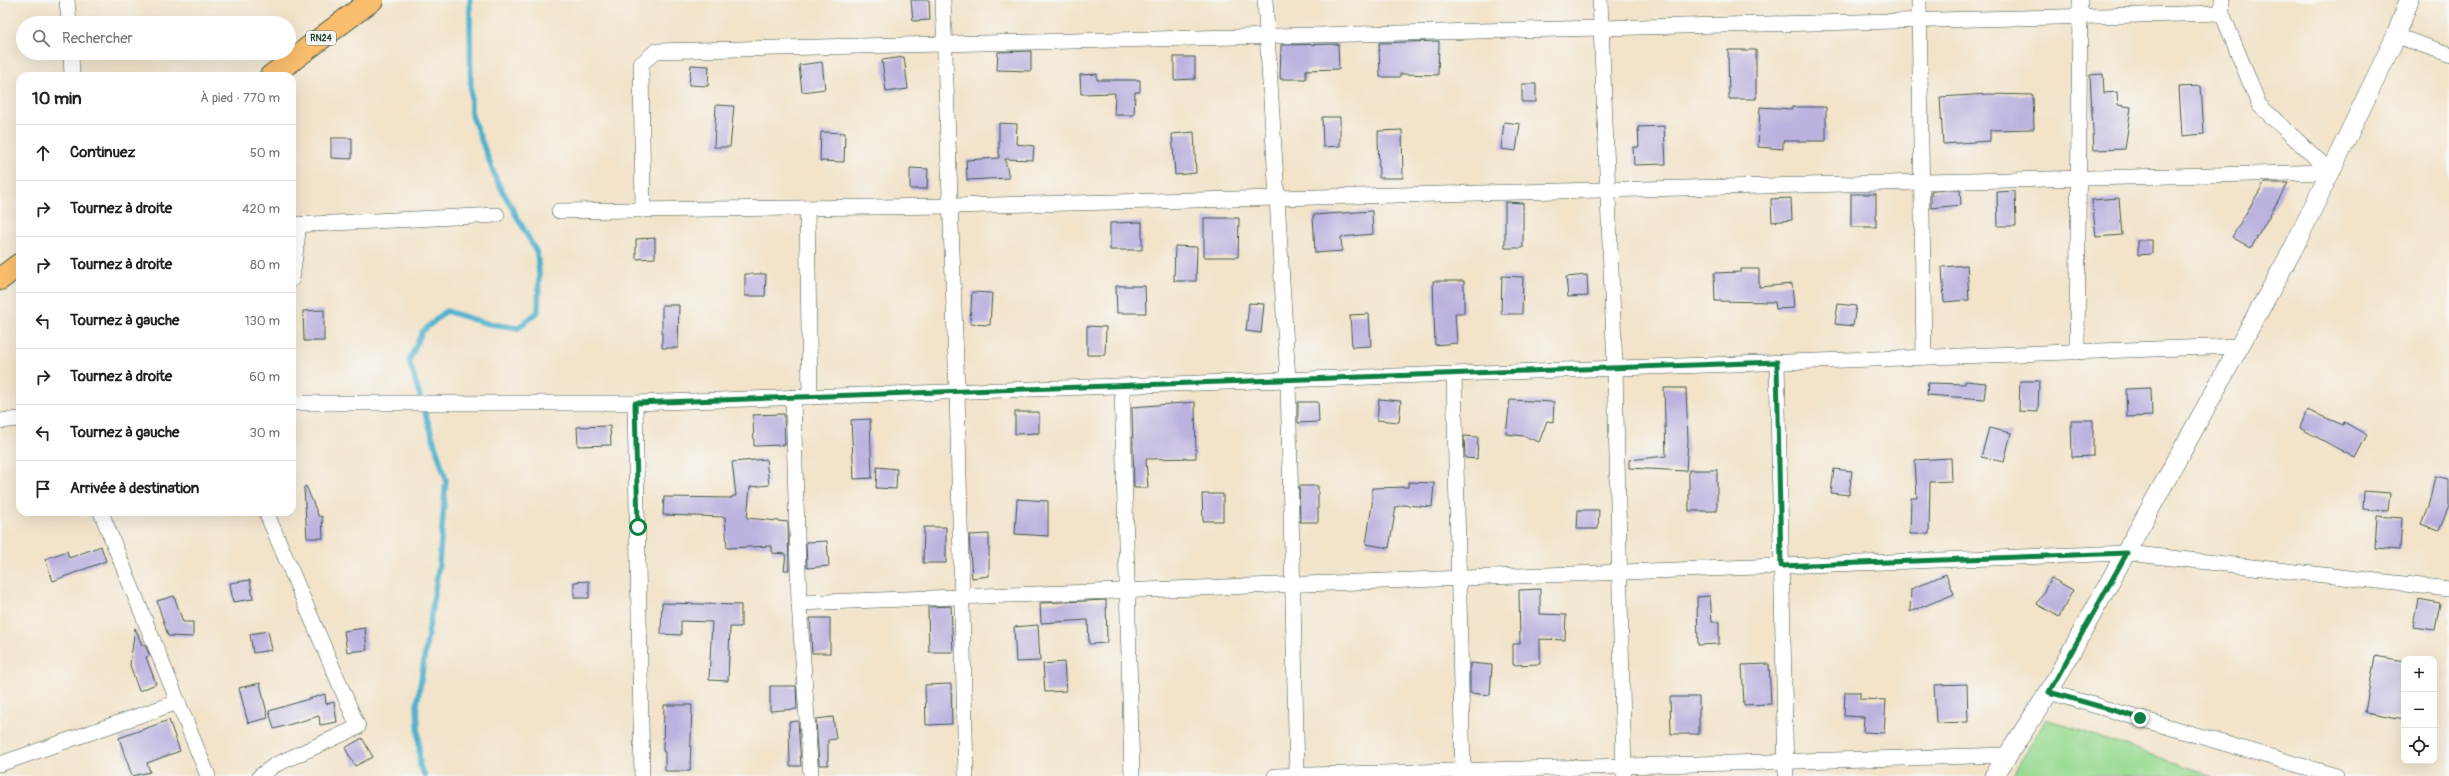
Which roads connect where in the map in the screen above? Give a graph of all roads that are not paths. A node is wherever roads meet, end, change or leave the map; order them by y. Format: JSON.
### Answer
{"nodes":[{"id":1,"x":67,"y":0,"type":"edge"},
{"id":2,"x":372,"y":0,"type":"edge"},
{"id":3,"x":943,"y":0,"type":"edge"},
{"id":4,"x":1265,"y":0,"type":"edge"},
{"id":5,"x":1600,"y":0,"type":"edge"},
{"id":6,"x":1919,"y":0,"type":"edge"},
{"id":7,"x":2080,"y":0,"type":"edge"},
{"id":8,"x":2409,"y":0,"type":"edge"},
{"id":9,"x":2222,"y":6,"type":"edge"},
{"id":10,"x":68,"y":16,"type":"edge"},
{"id":11,"x":2080,"y":16,"type":"junction"},
{"id":12,"x":1919,"y":20,"type":"junction"},
{"id":13,"x":1601,"y":28,"type":"junction"},
{"id":14,"x":1268,"y":36,"type":"junction"},
{"id":15,"x":2396,"y":36,"type":"junction"},
{"id":16,"x":945,"y":43,"type":"junction"},
{"id":17,"x":2449,"y":54,"type":"edge"},
{"id":18,"x":296,"y":57,"type":"edge"},
{"id":19,"x":71,"y":60,"type":"edge"},
{"id":20,"x":292,"y":60,"type":"edge"},
{"id":21,"x":72,"y":72,"type":"edge"},
{"id":22,"x":276,"y":72,"type":"edge"},
{"id":23,"x":2331,"y":172,"type":"junction"},
{"id":24,"x":2079,"y":178,"type":"junction"},
{"id":25,"x":1922,"y":182,"type":"junction"},
{"id":26,"x":1608,"y":190,"type":"junction"},
{"id":27,"x":1277,"y":198,"type":"junction"},
{"id":28,"x":950,"y":206,"type":"junction"},
{"id":29,"x":807,"y":208,"type":"junction"},
{"id":30,"x":644,"y":210,"type":"junction"},
{"id":31,"x":559,"y":211,"type":"dead end"},
{"id":32,"x":497,"y":214,"type":"dead end"},
{"id":33,"x":296,"y":225,"type":"edge"},
{"id":34,"x":16,"y":267,"type":"edge"},
{"id":35,"x":0,"y":279,"type":"edge"},
{"id":36,"x":2240,"y":346,"type":"junction"},
{"id":37,"x":2078,"y":352,"type":"junction"},
{"id":38,"x":1924,"y":357,"type":"junction"},
{"id":39,"x":1777,"y":362,"type":"junction"},
{"id":40,"x":1615,"y":368,"type":"junction"},
{"id":41,"x":1454,"y":374,"type":"junction"},
{"id":42,"x":1288,"y":380,"type":"junction"},
{"id":43,"x":1122,"y":386,"type":"junction"},
{"id":44,"x":957,"y":391,"type":"junction"},
{"id":45,"x":810,"y":396,"type":"junction"},
{"id":46,"x":793,"y":397,"type":"junction"},
{"id":47,"x":296,"y":403,"type":"edge"},
{"id":48,"x":635,"y":403,"type":"junction"},
{"id":49,"x":16,"y":419,"type":"edge"},
{"id":50,"x":0,"y":421,"type":"edge"},
{"id":51,"x":103,"y":516,"type":"edge"},
{"id":52,"x":268,"y":516,"type":"edge"},
{"id":53,"x":2127,"y":553,"type":"junction"},
{"id":54,"x":1781,"y":566,"type":"junction"},
{"id":55,"x":1620,"y":572,"type":"junction"},
{"id":56,"x":1458,"y":578,"type":"junction"},
{"id":57,"x":1293,"y":584,"type":"junction"},
{"id":58,"x":2449,"y":589,"type":"edge"},
{"id":59,"x":1127,"y":591,"type":"junction"},
{"id":60,"x":962,"y":597,"type":"junction"},
{"id":61,"x":799,"y":603,"type":"junction"},
{"id":62,"x":2049,"y":692,"type":"junction"},
{"id":63,"x":178,"y":702,"type":"junction"},
{"id":64,"x":2008,"y":755,"type":"junction"},
{"id":65,"x":0,"y":764,"type":"edge"},
{"id":66,"x":1786,"y":769,"type":"edge"},
{"id":67,"x":1624,"y":771,"type":"edge"},
{"id":68,"x":1463,"y":773,"type":"edge"},
{"id":69,"x":208,"y":776,"type":"edge"},
{"id":70,"x":260,"y":776,"type":"edge"},
{"id":71,"x":642,"y":776,"type":"edge"},
{"id":72,"x":811,"y":776,"type":"edge"},
{"id":73,"x":966,"y":776,"type":"edge"},
{"id":74,"x":1132,"y":776,"type":"edge"},
{"id":75,"x":1274,"y":776,"type":"edge"},
{"id":76,"x":1297,"y":776,"type":"edge"},
{"id":77,"x":1994,"y":776,"type":"edge"},
{"id":78,"x":2336,"y":776,"type":"edge"}],
"edges":[{"from":1,"to":10,"type":"street"},
{"from":2,"to":18,"type":"main road","number":"RN24"},
{"from":3,"to":16,"type":"street"},
{"from":4,"to":14,"type":"street"},
{"from":5,"to":13,"type":"street"},
{"from":6,"to":12,"type":"street"},
{"from":7,"to":11,"type":"street"},
{"from":8,"to":15,"type":"street"},
{"from":9,"to":11,"type":"street"},
{"from":9,"to":23,"type":"street"},
{"from":11,"to":12,"type":"street"},
{"from":11,"to":24,"type":"street"},
{"from":12,"to":13,"type":"street"},
{"from":12,"to":25,"type":"street"},
{"from":13,"to":14,"type":"street"},
{"from":13,"to":26,"type":"street"},
{"from":14,"to":16,"type":"street"},
{"from":14,"to":27,"type":"street"},
{"from":15,"to":17,"type":"street"},
{"from":15,"to":23,"type":"street"},
{"from":16,"to":28,"type":"street"},
{"from":16,"to":30,"type":"street"},
{"from":19,"to":21,"type":"street"},
{"from":20,"to":22,"type":"main road","number":"RN24"},
{"from":23,"to":24,"type":"street"},
{"from":23,"to":36,"type":"street"},
{"from":24,"to":25,"type":"street"},
{"from":24,"to":37,"type":"street"},
{"from":25,"to":26,"type":"street"},
{"from":25,"to":38,"type":"street"},
{"from":26,"to":27,"type":"street"},
{"from":26,"to":40,"type":"street"},
{"from":27,"to":28,"type":"street"},
{"from":27,"to":42,"type":"street"},
{"from":28,"to":29,"type":"street"},
{"from":28,"to":44,"type":"street"},
{"from":29,"to":30,"type":"street"},
{"from":29,"to":45,"type":"street"},
{"from":30,"to":31,"type":"street"},
{"from":32,"to":33,"type":"street"},
{"from":34,"to":35,"type":"main road"},
{"from":36,"to":37,"type":"street"},
{"from":36,"to":53,"type":"street"},
{"from":37,"to":38,"type":"street"},
{"from":38,"to":39,"type":"street"},
{"from":39,"to":40,"type":"street"},
{"from":39,"to":54,"type":"street"},
{"from":40,"to":41,"type":"street"},
{"from":40,"to":55,"type":"street"},
{"from":41,"to":42,"type":"street"},
{"from":41,"to":56,"type":"street"},
{"from":42,"to":43,"type":"street"},
{"from":42,"to":57,"type":"street"},
{"from":43,"to":44,"type":"street"},
{"from":43,"to":59,"type":"street"},
{"from":44,"to":45,"type":"street"},
{"from":44,"to":60,"type":"street"},
{"from":45,"to":46,"type":"street"},
{"from":46,"to":48,"type":"street"},
{"from":46,"to":61,"type":"street"},
{"from":47,"to":48,"type":"street"},
{"from":48,"to":71,"type":"street"},
{"from":49,"to":50,"type":"street"},
{"from":51,"to":63,"type":"street"},
{"from":52,"to":70,"type":"street"},
{"from":53,"to":54,"type":"street"},
{"from":53,"to":58,"type":"street"},
{"from":53,"to":62,"type":"street"},
{"from":54,"to":55,"type":"street"},
{"from":54,"to":66,"type":"street"},
{"from":55,"to":56,"type":"street"},
{"from":55,"to":67,"type":"street"},
{"from":56,"to":57,"type":"street"},
{"from":56,"to":68,"type":"street"},
{"from":57,"to":59,"type":"street"},
{"from":57,"to":76,"type":"street"},
{"from":59,"to":60,"type":"street"},
{"from":59,"to":74,"type":"street"},
{"from":60,"to":61,"type":"street"},
{"from":60,"to":73,"type":"street"},
{"from":61,"to":72,"type":"street"},
{"from":62,"to":64,"type":"street"},
{"from":62,"to":78,"type":"street"},
{"from":63,"to":65,"type":"street"},
{"from":63,"to":69,"type":"street"},
{"from":64,"to":66,"type":"street"},
{"from":64,"to":77,"type":"street"},
{"from":66,"to":67,"type":"street"},
{"from":67,"to":68,"type":"street"},
{"from":68,"to":76,"type":"street"},
{"from":75,"to":76,"type":"street"}]}
